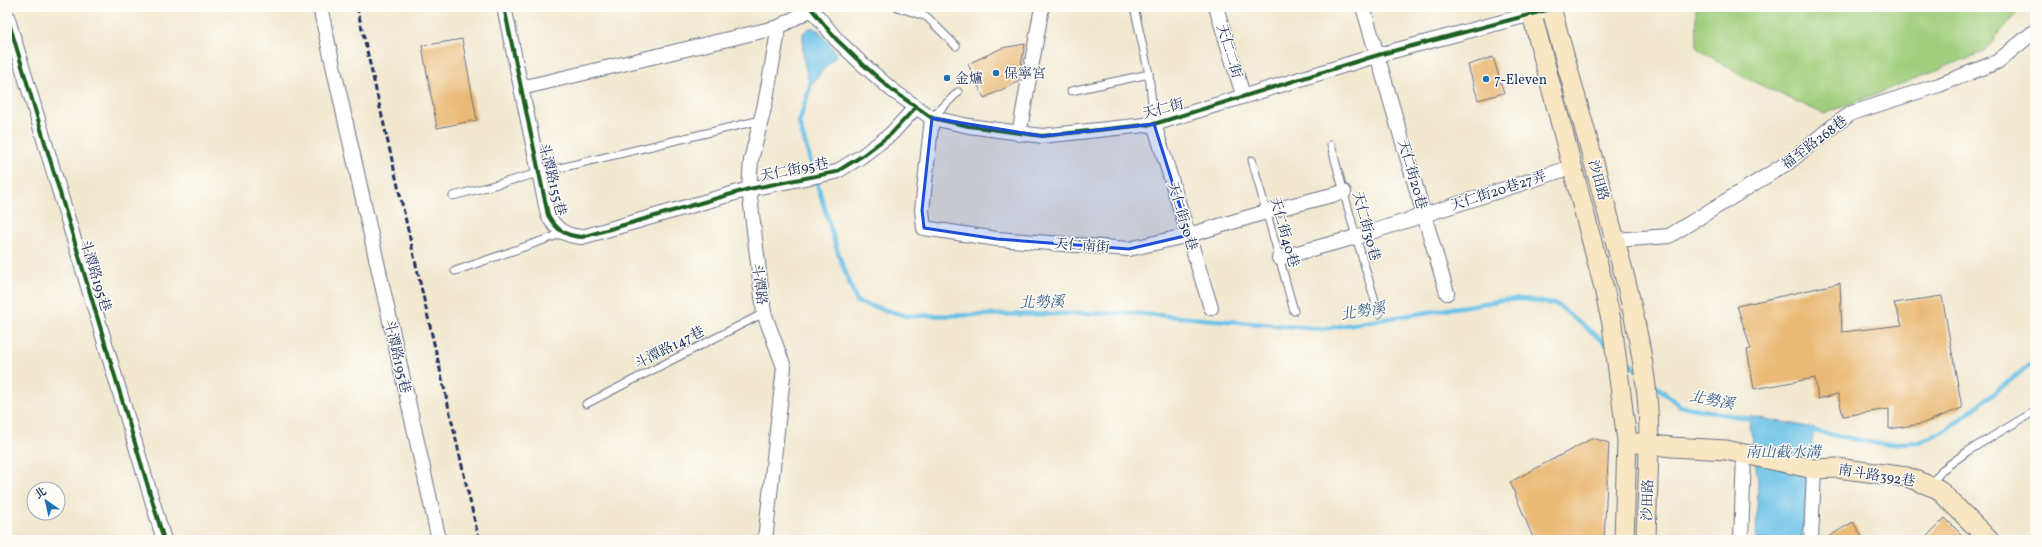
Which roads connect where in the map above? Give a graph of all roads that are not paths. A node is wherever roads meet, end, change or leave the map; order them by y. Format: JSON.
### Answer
{"nodes":[{"id":1,"x":320,"y":7,"type":"edge"},
{"id":2,"x":504,"y":7,"type":"edge"},
{"id":3,"x":897,"y":7,"type":"edge"},
{"id":4,"x":1042,"y":7,"type":"edge"},
{"id":5,"x":1134,"y":7,"type":"edge"},
{"id":6,"x":1216,"y":7,"type":"edge"},
{"id":7,"x":1363,"y":7,"type":"edge"},
{"id":8,"x":814,"y":8,"type":"edge"},
{"id":9,"x":1551,"y":8,"type":"edge"},
{"id":10,"x":1531,"y":11,"type":"edge"},
{"id":11,"x":7,"y":16,"type":"edge"},
{"id":12,"x":779,"y":27,"type":"junction"},
{"id":13,"x":2035,"y":31,"type":"edge"},
{"id":14,"x":956,"y":46,"type":"dead end"},
{"id":15,"x":1378,"y":55,"type":"junction"},
{"id":16,"x":1149,"y":74,"type":"junction"},
{"id":17,"x":521,"y":88,"type":"junction"},
{"id":18,"x":1071,"y":91,"type":"dead end"},
{"id":19,"x":958,"y":92,"type":"dead end"},
{"id":20,"x":1243,"y":95,"type":"junction"},
{"id":21,"x":916,"y":107,"type":"junction"},
{"id":22,"x":932,"y":118,"type":"junction"},
{"id":23,"x":761,"y":120,"type":"junction"},
{"id":24,"x":1154,"y":124,"type":"junction"},
{"id":25,"x":1019,"y":134,"type":"junction"},
{"id":26,"x":1331,"y":145,"type":"dead end"},
{"id":27,"x":1252,"y":160,"type":"dead end"},
{"id":28,"x":1572,"y":167,"type":"junction"},
{"id":29,"x":540,"y":173,"type":"junction"},
{"id":30,"x":749,"y":189,"type":"junction"},
{"id":31,"x":1344,"y":192,"type":"junction"},
{"id":32,"x":453,"y":196,"type":"dead end"},
{"id":33,"x":1266,"y":212,"type":"junction"},
{"id":34,"x":1425,"y":213,"type":"junction"},
{"id":35,"x":564,"y":234,"type":"junction"},
{"id":36,"x":1189,"y":235,"type":"junction"},
{"id":37,"x":1356,"y":237,"type":"junction"},
{"id":38,"x":1616,"y":240,"type":"junction"},
{"id":39,"x":1279,"y":258,"type":"junction"},
{"id":40,"x":455,"y":271,"type":"dead end"},
{"id":41,"x":1447,"y":293,"type":"dead end"},
{"id":42,"x":1212,"y":308,"type":"dead end"},
{"id":43,"x":1294,"y":311,"type":"dead end"},
{"id":44,"x":764,"y":313,"type":"junction"},
{"id":45,"x":1379,"y":314,"type":"dead end"},
{"id":46,"x":586,"y":404,"type":"dead end"},
{"id":47,"x":2035,"y":411,"type":"edge"},
{"id":48,"x":1627,"y":441,"type":"junction"},
{"id":49,"x":1649,"y":444,"type":"junction"},
{"id":50,"x":1744,"y":455,"type":"junction"},
{"id":51,"x":1814,"y":469,"type":"junction"},
{"id":52,"x":1931,"y":485,"type":"junction"},
{"id":53,"x":164,"y":540,"type":"edge"},
{"id":54,"x":439,"y":540,"type":"edge"},
{"id":55,"x":766,"y":540,"type":"edge"},
{"id":56,"x":1624,"y":540,"type":"edge"},
{"id":57,"x":1646,"y":540,"type":"edge"},
{"id":58,"x":1741,"y":540,"type":"edge"},
{"id":59,"x":1810,"y":540,"type":"edge"},
{"id":60,"x":1989,"y":540,"type":"edge"}],
"edges":[{"from":1,"to":54,"type":"street","name":"斗潭路195巷"},
{"from":2,"to":17,"type":"street","name":"斗潭路155巷"},
{"from":3,"to":14,"type":"lane"},
{"from":4,"to":25,"type":"street"},
{"from":5,"to":16,"type":"lane"},
{"from":6,"to":20,"type":"street","name":"天仁二街"},
{"from":7,"to":15,"type":"street","name":"天仁街20巷"},
{"from":8,"to":12,"type":"street"},
{"from":8,"to":21,"type":"street","name":"天仁街"},
{"from":9,"to":10,"type":"street","name":"天仁街"},
{"from":9,"to":38,"type":"street","name":"沙田路"},
{"from":10,"to":15,"type":"street","name":"天仁街"},
{"from":10,"to":28,"type":"street","name":"沙田路"},
{"from":11,"to":53,"type":"street","name":"斗潭路195巷"},
{"from":12,"to":17,"type":"street"},
{"from":12,"to":23,"type":"street","name":"斗潭路"},
{"from":13,"to":38,"type":"street","name":"福至路268巷"},
{"from":15,"to":20,"type":"street","name":"天仁街"},
{"from":15,"to":34,"type":"street","name":"天仁街20巷"},
{"from":16,"to":18,"type":"lane"},
{"from":16,"to":24,"type":"lane"},
{"from":17,"to":29,"type":"street","name":"斗潭路155巷"},
{"from":19,"to":22,"type":"lane"},
{"from":20,"to":24,"type":"street","name":"天仁街"},
{"from":21,"to":22,"type":"street","name":"天仁街"},
{"from":21,"to":30,"type":"street","name":"天仁街95巷"},
{"from":22,"to":25,"type":"street","name":"天仁街"},
{"from":22,"to":36,"type":"street","name":"天仁南街"},
{"from":23,"to":29,"type":"lane","name":"斗潭路155巷"},
{"from":23,"to":30,"type":"street","name":"斗潭路"},
{"from":24,"to":25,"type":"street","name":"天仁街"},
{"from":24,"to":36,"type":"street","name":"天仁街50巷"},
{"from":26,"to":31,"type":"lane","name":"天仁街30巷"},
{"from":27,"to":33,"type":"lane","name":"天仁街40巷"},
{"from":28,"to":34,"type":"street","name":"天仁街20巷27弄"},
{"from":28,"to":48,"type":"street","name":"沙田路"},
{"from":29,"to":32,"type":"lane","name":"斗潭路155巷"},
{"from":29,"to":35,"type":"street","name":"斗潭路155巷"},
{"from":30,"to":35,"type":"street","name":"斗潭路155巷"},
{"from":30,"to":44,"type":"street","name":"斗潭路"},
{"from":31,"to":33,"type":"street","name":"天仁南街"},
{"from":31,"to":37,"type":"lane","name":"天仁街30巷"},
{"from":33,"to":36,"type":"street","name":"天仁南街"},
{"from":33,"to":39,"type":"lane","name":"天仁街40巷"},
{"from":34,"to":37,"type":"street","name":"天仁街20巷27弄"},
{"from":34,"to":41,"type":"street","name":"天仁街20巷"},
{"from":35,"to":40,"type":"lane","name":"斗潭路155巷"},
{"from":36,"to":42,"type":"street","name":"天仁街50巷"},
{"from":37,"to":39,"type":"street","name":"天仁街20巷27弄"},
{"from":37,"to":45,"type":"lane","name":"天仁街30巷"},
{"from":38,"to":49,"type":"street","name":"沙田路"},
{"from":39,"to":43,"type":"lane","name":"天仁街40巷"},
{"from":44,"to":46,"type":"lane","name":"斗潭路147巷"},
{"from":44,"to":55,"type":"street","name":"斗潭路"},
{"from":47,"to":52,"type":"lane"},
{"from":48,"to":49,"type":"street"},
{"from":48,"to":56,"type":"street","name":"沙田路"},
{"from":49,"to":50,"type":"street"},
{"from":49,"to":57,"type":"street","name":"沙田路"},
{"from":50,"to":51,"type":"street","name":"南斗路392巷"},
{"from":50,"to":58,"type":"street"},
{"from":51,"to":52,"type":"street","name":"南斗路392巷"},
{"from":51,"to":59,"type":"street"},
{"from":52,"to":60,"type":"street","name":"南斗路392巷"}]}
